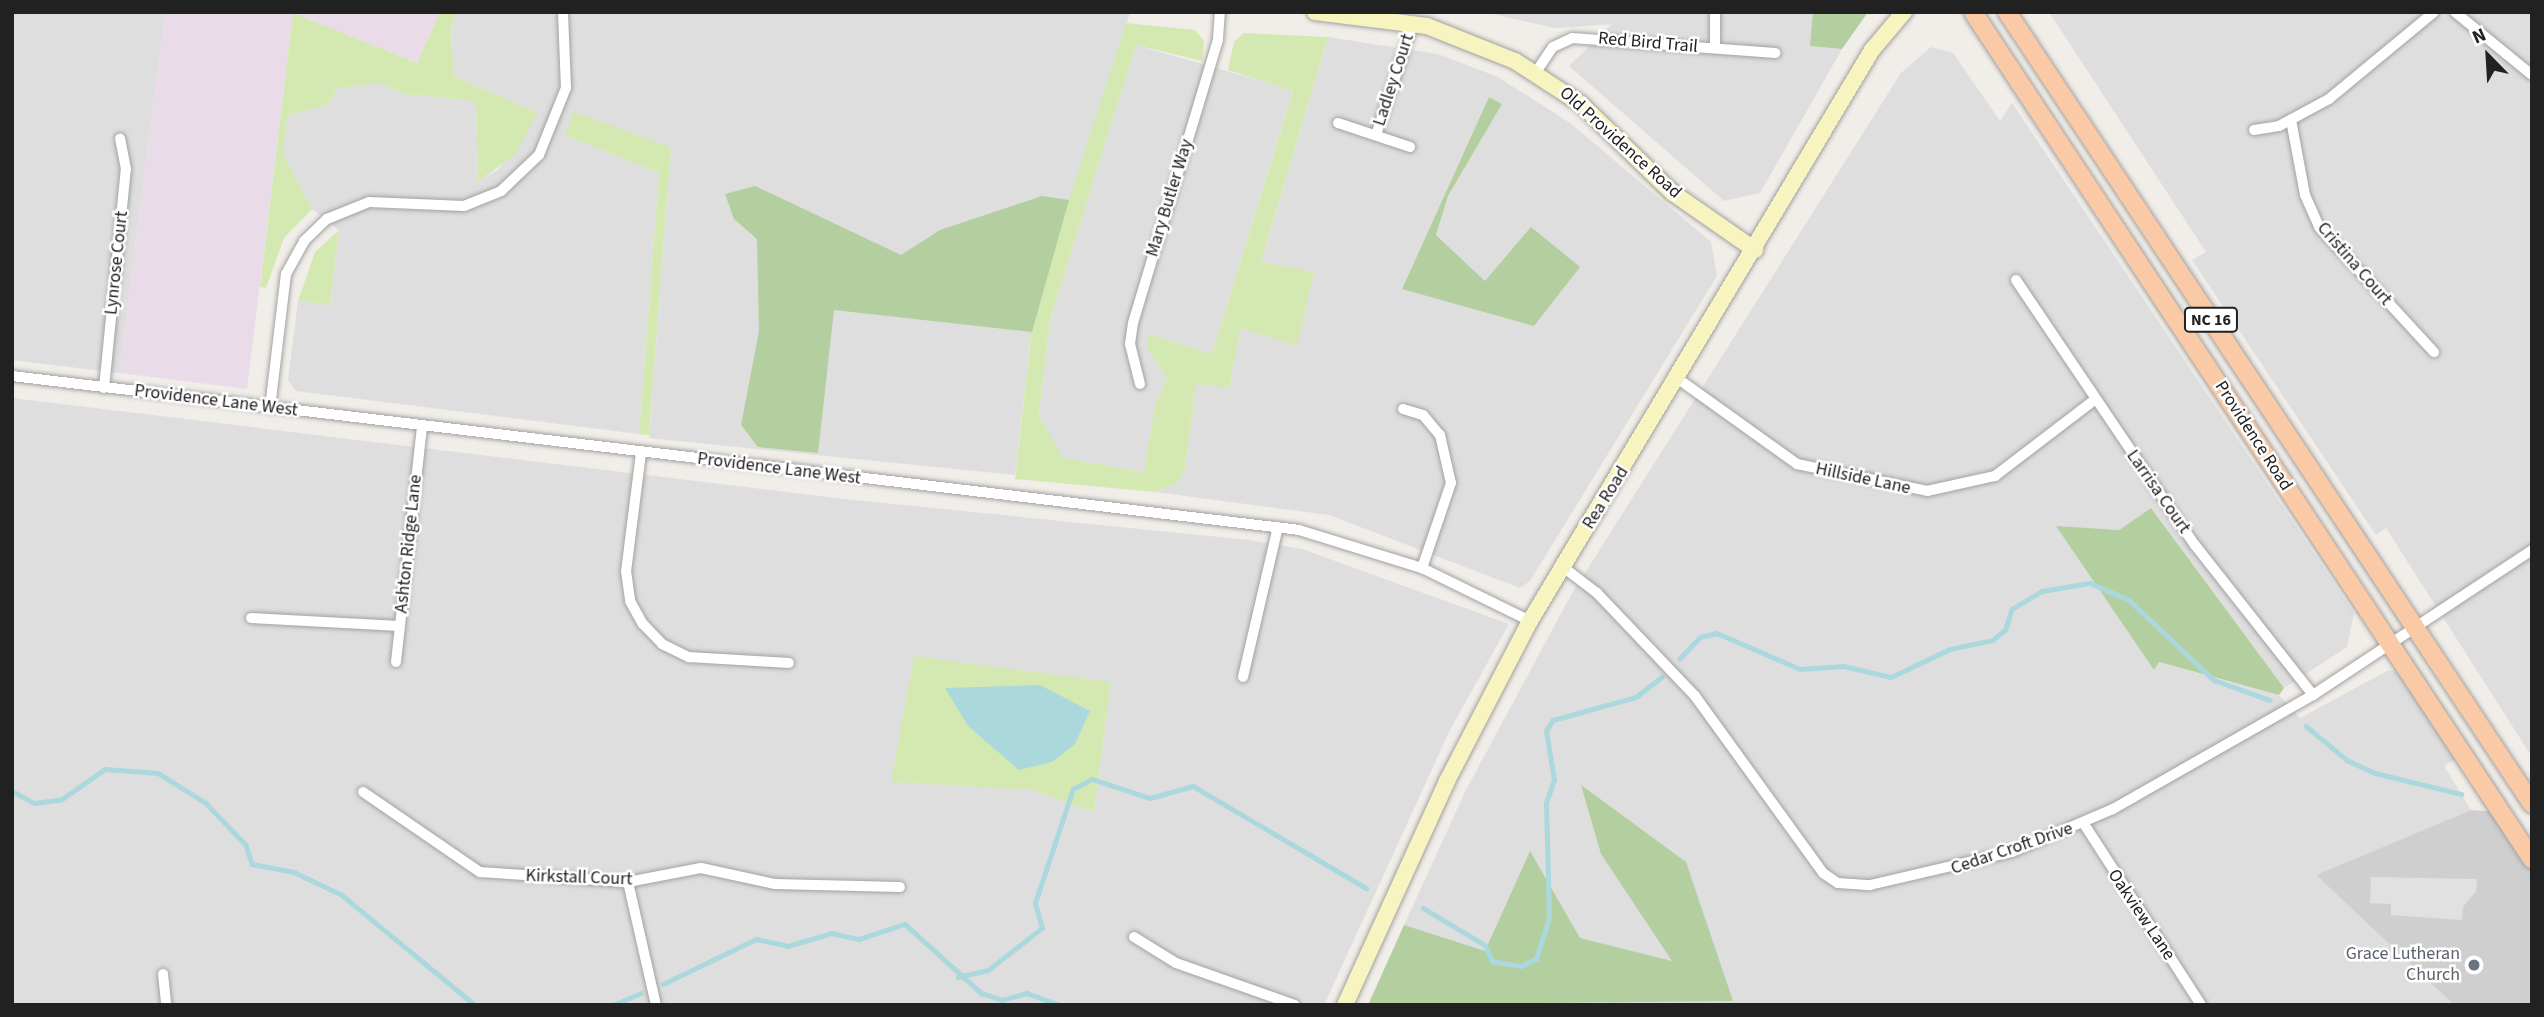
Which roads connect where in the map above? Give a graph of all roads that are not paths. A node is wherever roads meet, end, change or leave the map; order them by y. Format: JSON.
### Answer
{"nodes":[{"id":1,"x":563,"y":12,"type":"edge"},
{"id":2,"x":1220,"y":12,"type":"edge"},
{"id":3,"x":1315,"y":12,"type":"edge"},
{"id":4,"x":1715,"y":12,"type":"edge"},
{"id":5,"x":1903,"y":12,"type":"edge"},
{"id":6,"x":1973,"y":12,"type":"edge"},
{"id":7,"x":2007,"y":12,"type":"edge"},
{"id":8,"x":2434,"y":12,"type":"edge"},
{"id":9,"x":2455,"y":12,"type":"edge"},
{"id":10,"x":1413,"y":24,"type":"junction"},
{"id":11,"x":1715,"y":48,"type":"junction"},
{"id":12,"x":1774,"y":53,"type":"dead end"},
{"id":13,"x":1536,"y":72,"type":"junction"},
{"id":14,"x":2532,"y":75,"type":"edge"},
{"id":15,"x":2291,"y":120,"type":"junction"},
{"id":16,"x":1338,"y":123,"type":"dead end"},
{"id":17,"x":2254,"y":130,"type":"dead end"},
{"id":18,"x":1376,"y":135,"type":"junction"},
{"id":19,"x":120,"y":139,"type":"dead end"},
{"id":20,"x":1410,"y":147,"type":"dead end"},
{"id":21,"x":1755,"y":250,"type":"junction"},
{"id":22,"x":2016,"y":280,"type":"dead end"},
{"id":23,"x":2434,"y":352,"type":"dead end"},
{"id":24,"x":12,"y":376,"type":"edge"},
{"id":25,"x":1677,"y":378,"type":"junction"},
{"id":26,"x":1140,"y":384,"type":"dead end"},
{"id":27,"x":104,"y":388,"type":"junction"},
{"id":28,"x":2093,"y":401,"type":"junction"},
{"id":29,"x":270,"y":408,"type":"junction"},
{"id":30,"x":1403,"y":409,"type":"dead end"},
{"id":31,"x":422,"y":426,"type":"junction"},
{"id":32,"x":640,"y":453,"type":"junction"},
{"id":33,"x":1278,"y":527,"type":"junction"},
{"id":34,"x":2532,"y":550,"type":"edge"},
{"id":35,"x":1563,"y":567,"type":"junction"},
{"id":36,"x":1422,"y":568,"type":"junction"},
{"id":37,"x":251,"y":618,"type":"dead end"},
{"id":38,"x":1530,"y":621,"type":"junction"},
{"id":39,"x":400,"y":626,"type":"junction"},
{"id":40,"x":2417,"y":626,"type":"junction"},
{"id":41,"x":2389,"y":645,"type":"junction"},
{"id":42,"x":396,"y":662,"type":"dead end"},
{"id":43,"x":789,"y":663,"type":"dead end"},
{"id":44,"x":1243,"y":677,"type":"dead end"},
{"id":45,"x":2313,"y":695,"type":"junction"},
{"id":46,"x":363,"y":792,"type":"dead end"},
{"id":47,"x":2532,"y":804,"type":"edge"},
{"id":48,"x":2084,"y":824,"type":"junction"},
{"id":49,"x":2532,"y":859,"type":"edge"},
{"id":50,"x":628,"y":882,"type":"junction"},
{"id":51,"x":900,"y":887,"type":"dead end"},
{"id":52,"x":1134,"y":937,"type":"dead end"},
{"id":53,"x":163,"y":974,"type":"dead end"},
{"id":54,"x":166,"y":1005,"type":"edge"},
{"id":55,"x":656,"y":1005,"type":"edge"},
{"id":56,"x":1295,"y":1005,"type":"edge"},
{"id":57,"x":1345,"y":1005,"type":"edge"},
{"id":58,"x":2201,"y":1005,"type":"edge"}],
"edges":[{"from":1,"to":29,"type":"street"},
{"from":2,"to":26,"type":"street","name":"Mary Butler Way"},
{"from":3,"to":10,"type":"main road","name":"Old Providence Road"},
{"from":4,"to":11,"type":"street"},
{"from":5,"to":21,"type":"main road","name":"Rea Road"},
{"from":6,"to":41,"type":"main road","name":"Providence Road","number":"NC 16"},
{"from":7,"to":40,"type":"main road","name":"Providence Road","number":"NC 16"},
{"from":8,"to":15,"type":"street"},
{"from":9,"to":14,"type":"street"},
{"from":10,"to":13,"type":"main road","name":"Old Providence Road"},
{"from":10,"to":18,"type":"street","name":"Ladley Court"},
{"from":11,"to":12,"type":"street","name":"Red Bird Trail"},
{"from":11,"to":13,"type":"street","name":"Red Bird Trail"},
{"from":13,"to":21,"type":"main road","name":"Old Providence Road"},
{"from":15,"to":17,"type":"street"},
{"from":15,"to":23,"type":"street","name":"Cristina Court"},
{"from":16,"to":18,"type":"street"},
{"from":18,"to":20,"type":"street"},
{"from":19,"to":27,"type":"street","name":"Lynrose Court"},
{"from":21,"to":25,"type":"main road","name":"Rea Road"},
{"from":22,"to":28,"type":"street","name":"Larrisa Court"},
{"from":24,"to":27,"type":"street","name":"Providence Lane West"},
{"from":25,"to":28,"type":"street","name":"Hillside Lane"},
{"from":25,"to":35,"type":"main road","name":"Rea Road"},
{"from":27,"to":29,"type":"street","name":"Providence Lane West"},
{"from":28,"to":45,"type":"street","name":"Larrisa Court"},
{"from":29,"to":31,"type":"street","name":"Providence Lane West"},
{"from":30,"to":36,"type":"street"},
{"from":31,"to":32,"type":"street","name":"Providence Lane West"},
{"from":31,"to":39,"type":"street","name":"Ashton Ridge Lane"},
{"from":32,"to":33,"type":"street","name":"Providence Lane West"},
{"from":32,"to":43,"type":"street"},
{"from":33,"to":36,"type":"street","name":"Providence Lane West"},
{"from":33,"to":44,"type":"street"},
{"from":34,"to":40,"type":"street","name":"Cedar Croft Drive"},
{"from":35,"to":38,"type":"main road","name":"Rea Road"},
{"from":35,"to":48,"type":"street","name":"Cedar Croft Drive"},
{"from":36,"to":38,"type":"street","name":"Providence Lane West"},
{"from":37,"to":39,"type":"street"},
{"from":38,"to":57,"type":"main road","name":"Rea Road"},
{"from":39,"to":42,"type":"street","name":"Ashton Ridge Lane"},
{"from":40,"to":41,"type":"street","name":"Cedar Croft Drive"},
{"from":40,"to":47,"type":"main road","name":"Providence Road","number":"NC 16"},
{"from":41,"to":45,"type":"street","name":"Cedar Croft Drive"},
{"from":41,"to":49,"type":"main road","name":"Providence Road","number":"NC 16"},
{"from":45,"to":48,"type":"street","name":"Cedar Croft Drive"},
{"from":46,"to":50,"type":"street","name":"Kirkstall Court"},
{"from":48,"to":58,"type":"street","name":"Oakview Lane"},
{"from":50,"to":51,"type":"street","name":"Kirkstall Court"},
{"from":50,"to":55,"type":"street"},
{"from":52,"to":56,"type":"street"},
{"from":53,"to":54,"type":"street"}]}
